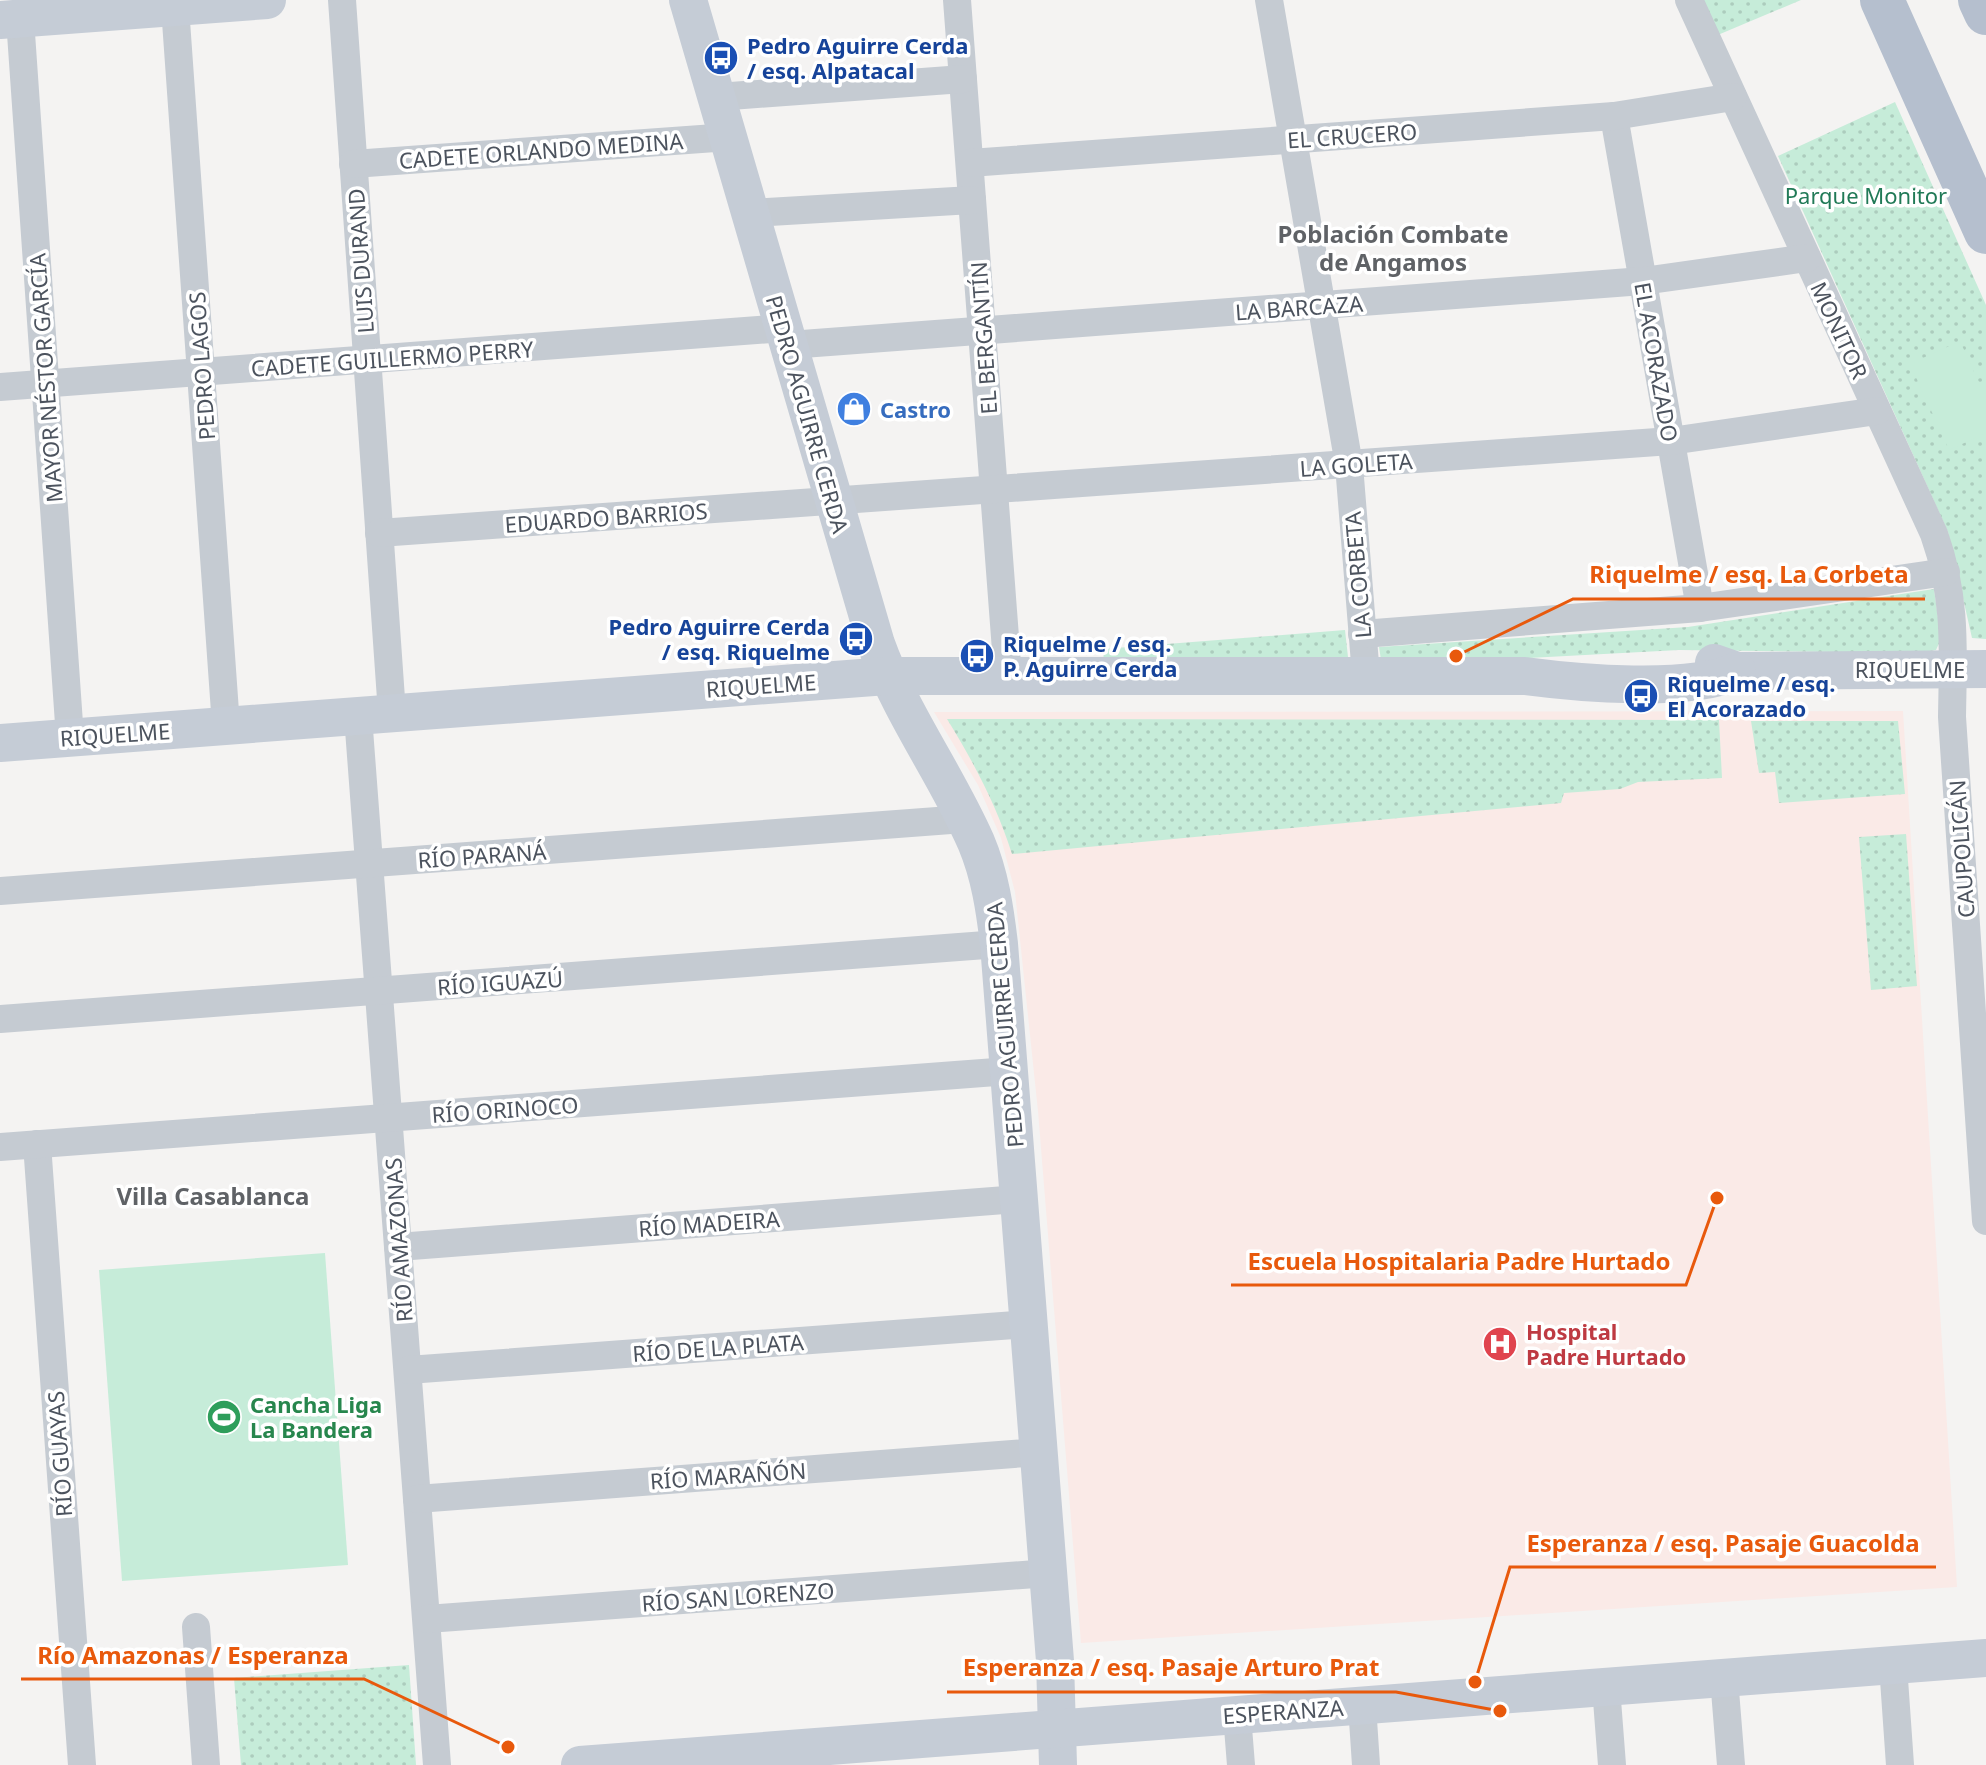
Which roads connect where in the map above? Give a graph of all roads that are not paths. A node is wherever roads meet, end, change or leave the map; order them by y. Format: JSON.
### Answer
{"nodes":[{"id":1,"x":264,"y":0,"type":"edge"},
{"id":2,"x":342,"y":0,"type":"edge"},
{"id":3,"x":688,"y":0,"type":"edge"},
{"id":4,"x":957,"y":0,"type":"edge"},
{"id":5,"x":1269,"y":0,"type":"edge"},
{"id":6,"x":1689,"y":0,"type":"edge"},
{"id":7,"x":1882,"y":0,"type":"edge"},
{"id":8,"x":1980,"y":0,"type":"edge"},
{"id":9,"x":106,"y":6,"type":"edge"},
{"id":10,"x":175,"y":7,"type":"junction"},
{"id":11,"x":1986,"y":13,"type":"edge"},
{"id":12,"x":10,"y":19,"type":"edge"},
{"id":13,"x":963,"y":79,"type":"junction"},
{"id":14,"x":717,"y":97,"type":"junction"},
{"id":15,"x":1733,"y":97,"type":"junction"},
{"id":16,"x":1614,"y":116,"type":"junction"},
{"id":17,"x":729,"y":137,"type":"junction"},
{"id":18,"x":1294,"y":139,"type":"junction"},
{"id":19,"x":970,"y":163,"type":"junction"},
{"id":20,"x":353,"y":164,"type":"junction"},
{"id":21,"x":972,"y":200,"type":"junction"},
{"id":22,"x":751,"y":213,"type":"junction"},
{"id":23,"x":1986,"y":232,"type":"edge"},
{"id":24,"x":1807,"y":258,"type":"junction"},
{"id":25,"x":1643,"y":281,"type":"junction"},
{"id":26,"x":1324,"y":305,"type":"junction"},
{"id":27,"x":982,"y":331,"type":"junction"},
{"id":28,"x":786,"y":337,"type":"junction"},
{"id":29,"x":367,"y":360,"type":"junction"},
{"id":30,"x":202,"y":372,"type":"junction"},
{"id":31,"x":45,"y":384,"type":"junction"},
{"id":32,"x":0,"y":387,"type":"edge"},
{"id":33,"x":1877,"y":411,"type":"junction"},
{"id":34,"x":1671,"y":441,"type":"junction"},
{"id":35,"x":1349,"y":465,"type":"junction"},
{"id":36,"x":994,"y":490,"type":"junction"},
{"id":37,"x":832,"y":501,"type":"junction"},
{"id":38,"x":379,"y":533,"type":"junction"},
{"id":39,"x":1946,"y":572,"type":"junction"},
{"id":40,"x":1700,"y":608,"type":"junction"},
{"id":41,"x":1362,"y":634,"type":"junction"},
{"id":42,"x":1970,"y":669,"type":"edge"},
{"id":43,"x":887,"y":676,"type":"junction"},
{"id":44,"x":1366,"y":676,"type":"junction"},
{"id":45,"x":1008,"y":677,"type":"junction"},
{"id":46,"x":375,"y":715,"type":"junction"},
{"id":47,"x":226,"y":726,"type":"junction"},
{"id":48,"x":70,"y":738,"type":"junction"},
{"id":49,"x":0,"y":743,"type":"edge"},
{"id":50,"x":964,"y":819,"type":"junction"},
{"id":51,"x":369,"y":863,"type":"junction"},
{"id":52,"x":0,"y":891,"type":"edge"},
{"id":53,"x":999,"y":944,"type":"junction"},
{"id":54,"x":379,"y":991,"type":"junction"},
{"id":55,"x":0,"y":1019,"type":"edge"},
{"id":56,"x":1009,"y":1071,"type":"junction"},
{"id":57,"x":389,"y":1118,"type":"junction"},
{"id":58,"x":37,"y":1144,"type":"junction"},
{"id":59,"x":0,"y":1147,"type":"edge"},
{"id":60,"x":1019,"y":1199,"type":"junction"},
{"id":61,"x":1986,"y":1221,"type":"edge"},
{"id":62,"x":398,"y":1247,"type":"junction"},
{"id":63,"x":1029,"y":1324,"type":"junction"},
{"id":64,"x":408,"y":1370,"type":"junction"},
{"id":65,"x":1039,"y":1452,"type":"junction"},
{"id":66,"x":417,"y":1499,"type":"junction"},
{"id":67,"x":1049,"y":1573,"type":"junction"},
{"id":68,"x":427,"y":1619,"type":"junction"},
{"id":69,"x":196,"y":1627,"type":"dead end"},
{"id":70,"x":1986,"y":1658,"type":"edge"},
{"id":71,"x":1893,"y":1665,"type":"junction"},
{"id":72,"x":1724,"y":1678,"type":"junction"},
{"id":73,"x":1606,"y":1687,"type":"junction"},
{"id":74,"x":1362,"y":1705,"type":"junction"},
{"id":75,"x":1237,"y":1715,"type":"junction"},
{"id":76,"x":1057,"y":1747,"type":"edge"},
{"id":77,"x":82,"y":1765,"type":"edge"},
{"id":78,"x":206,"y":1765,"type":"edge"},
{"id":79,"x":437,"y":1765,"type":"edge"},
{"id":80,"x":580,"y":1765,"type":"edge"},
{"id":81,"x":1241,"y":1765,"type":"edge"},
{"id":82,"x":1366,"y":1765,"type":"edge"},
{"id":83,"x":1612,"y":1765,"type":"edge"},
{"id":84,"x":1731,"y":1765,"type":"edge"},
{"id":85,"x":1900,"y":1765,"type":"edge"}],
"edges":[{"from":1,"to":10,"type":"street"},
{"from":2,"to":20,"type":"street","name":"LUIS DURAND"},
{"from":3,"to":14,"type":"street","name":"PEDRO AGUIRRE CERDA"},
{"from":4,"to":13,"type":"street","name":"EL BERGANTÍN"},
{"from":5,"to":18,"type":"street","name":"LA CORBETA"},
{"from":6,"to":15,"type":"street","name":"MONITOR"},
{"from":7,"to":23,"type":"main road"},
{"from":8,"to":11,"type":"main road"},
{"from":9,"to":10,"type":"street"},
{"from":9,"to":12,"type":"street"},
{"from":10,"to":30,"type":"street","name":"PEDRO LAGOS"},
{"from":12,"to":31,"type":"street","name":"MAYOR NÉSTOR GARCÍA"},
{"from":13,"to":14,"type":"street"},
{"from":13,"to":19,"type":"street","name":"EL BERGANTÍN"},
{"from":14,"to":17,"type":"street","name":"PEDRO AGUIRRE CERDA"},
{"from":15,"to":16,"type":"street","name":"EL CRUCERO"},
{"from":15,"to":24,"type":"street","name":"MONITOR"},
{"from":16,"to":18,"type":"street","name":"EL CRUCERO"},
{"from":16,"to":25,"type":"street","name":"EL ACORAZADO"},
{"from":17,"to":20,"type":"street","name":"CADETE ORLANDO MEDINA"},
{"from":17,"to":22,"type":"street","name":"PEDRO AGUIRRE CERDA"},
{"from":18,"to":19,"type":"street","name":"EL CRUCERO"},
{"from":18,"to":26,"type":"street","name":"LA CORBETA"},
{"from":19,"to":21,"type":"street","name":"EL BERGANTÍN"},
{"from":20,"to":29,"type":"street","name":"LUIS DURAND"},
{"from":21,"to":22,"type":"street"},
{"from":21,"to":27,"type":"street","name":"EL BERGANTÍN"},
{"from":22,"to":28,"type":"street","name":"PEDRO AGUIRRE CERDA"},
{"from":24,"to":25,"type":"street","name":"LA BARCAZA"},
{"from":24,"to":33,"type":"street","name":"MONITOR"},
{"from":25,"to":26,"type":"street","name":"LA BARCAZA"},
{"from":25,"to":34,"type":"street","name":"EL ACORAZADO"},
{"from":26,"to":27,"type":"street","name":"LA BARCAZA"},
{"from":26,"to":35,"type":"street","name":"LA CORBETA"},
{"from":27,"to":28,"type":"street","name":"LA BARCAZA"},
{"from":27,"to":36,"type":"street","name":"EL BERGANTÍN"},
{"from":28,"to":29,"type":"street","name":"CADETE GUILLERMO PERRY"},
{"from":28,"to":37,"type":"street","name":"PEDRO AGUIRRE CERDA"},
{"from":29,"to":30,"type":"street","name":"CADETE GUILLERMO PERRY"},
{"from":29,"to":38,"type":"street","name":"LUIS DURAND"},
{"from":30,"to":31,"type":"street","name":"CADETE GUILLERMO PERRY"},
{"from":30,"to":47,"type":"street","name":"PEDRO LAGOS"},
{"from":31,"to":32,"type":"street","name":"CADETE GUILLERMO PERRY"},
{"from":31,"to":48,"type":"street","name":"MAYOR NÉSTOR GARCÍA"},
{"from":33,"to":34,"type":"street","name":"LA GOLETA"},
{"from":33,"to":39,"type":"street","name":"MONITOR"},
{"from":34,"to":35,"type":"street","name":"LA GOLETA"},
{"from":34,"to":40,"type":"street","name":"EL ACORAZADO"},
{"from":35,"to":36,"type":"street","name":"LA GOLETA"},
{"from":35,"to":41,"type":"street","name":"LA CORBETA"},
{"from":36,"to":37,"type":"street","name":"LA GOLETA"},
{"from":36,"to":45,"type":"street","name":"EL BERGANTÍN"},
{"from":37,"to":38,"type":"street","name":"EDUARDO BARRIOS"},
{"from":37,"to":43,"type":"street","name":"PEDRO AGUIRRE CERDA"},
{"from":38,"to":46,"type":"street","name":"LUIS DURAND"},
{"from":39,"to":40,"type":"street"},
{"from":39,"to":42,"type":"street","name":"MONITOR"},
{"from":40,"to":41,"type":"street"},
{"from":41,"to":44,"type":"street","name":"LA CORBETA"},
{"from":42,"to":44,"type":"street","name":"RIQUELME"},
{"from":42,"to":61,"type":"street","name":"CAUPOLICÁN"},
{"from":43,"to":45,"type":"street","name":"RIQUELME"},
{"from":43,"to":46,"type":"street","name":"RIQUELME"},
{"from":43,"to":50,"type":"street","name":"PEDRO AGUIRRE CERDA"},
{"from":44,"to":45,"type":"street","name":"RIQUELME"},
{"from":46,"to":47,"type":"street","name":"RIQUELME"},
{"from":46,"to":51,"type":"street","name":"RÍO AMAZONAS"},
{"from":47,"to":48,"type":"street","name":"RIQUELME"},
{"from":48,"to":49,"type":"street","name":"RIQUELME"},
{"from":50,"to":51,"type":"street","name":"RÍO PARANÁ"},
{"from":50,"to":53,"type":"street","name":"PEDRO AGUIRRE CERDA"},
{"from":51,"to":52,"type":"street","name":"RÍO PARANÁ"},
{"from":51,"to":54,"type":"street","name":"RÍO AMAZONAS"},
{"from":53,"to":54,"type":"street","name":"RÍO IGUAZÚ"},
{"from":53,"to":56,"type":"street","name":"PEDRO AGUIRRE CERDA"},
{"from":54,"to":55,"type":"street","name":"RÍO IGUAZÚ"},
{"from":54,"to":57,"type":"street","name":"RÍO AMAZONAS"},
{"from":56,"to":57,"type":"street","name":"RÍO ORINOCO"},
{"from":56,"to":60,"type":"street","name":"PEDRO AGUIRRE CERDA"},
{"from":57,"to":58,"type":"street","name":"RÍO ORINOCO"},
{"from":57,"to":62,"type":"street","name":"RÍO AMAZONAS"},
{"from":58,"to":59,"type":"street","name":"RÍO ORINOCO"},
{"from":58,"to":77,"type":"street","name":"RÍO GUAYAS"},
{"from":60,"to":62,"type":"street","name":"RÍO MADEIRA"},
{"from":60,"to":63,"type":"street","name":"PEDRO AGUIRRE CERDA"},
{"from":62,"to":64,"type":"street","name":"RÍO AMAZONAS"},
{"from":63,"to":64,"type":"street","name":"RÍO DE LA PLATA"},
{"from":63,"to":65,"type":"street","name":"PEDRO AGUIRRE CERDA"},
{"from":64,"to":66,"type":"street","name":"RÍO AMAZONAS"},
{"from":65,"to":66,"type":"street","name":"RÍO MARAÑÓN"},
{"from":65,"to":67,"type":"street","name":"PEDRO AGUIRRE CERDA"},
{"from":66,"to":68,"type":"street","name":"RÍO AMAZONAS"},
{"from":67,"to":68,"type":"street","name":"RÍO SAN LORENZO"},
{"from":67,"to":76,"type":"street","name":"PEDRO AGUIRRE CERDA"},
{"from":68,"to":79,"type":"street","name":"RÍO AMAZONAS"},
{"from":69,"to":78,"type":"street"},
{"from":70,"to":71,"type":"street","name":"ESPERANZA"},
{"from":71,"to":72,"type":"street","name":"ESPERANZA"},
{"from":71,"to":85,"type":"street"},
{"from":72,"to":73,"type":"street","name":"ESPERANZA"},
{"from":72,"to":84,"type":"street"},
{"from":73,"to":74,"type":"street","name":"ESPERANZA"},
{"from":73,"to":83,"type":"street"},
{"from":74,"to":75,"type":"street","name":"ESPERANZA"},
{"from":74,"to":82,"type":"street"},
{"from":75,"to":76,"type":"street","name":"ESPERANZA"},
{"from":75,"to":81,"type":"street"},
{"from":76,"to":80,"type":"street","name":"ESPERANZA"}]}
